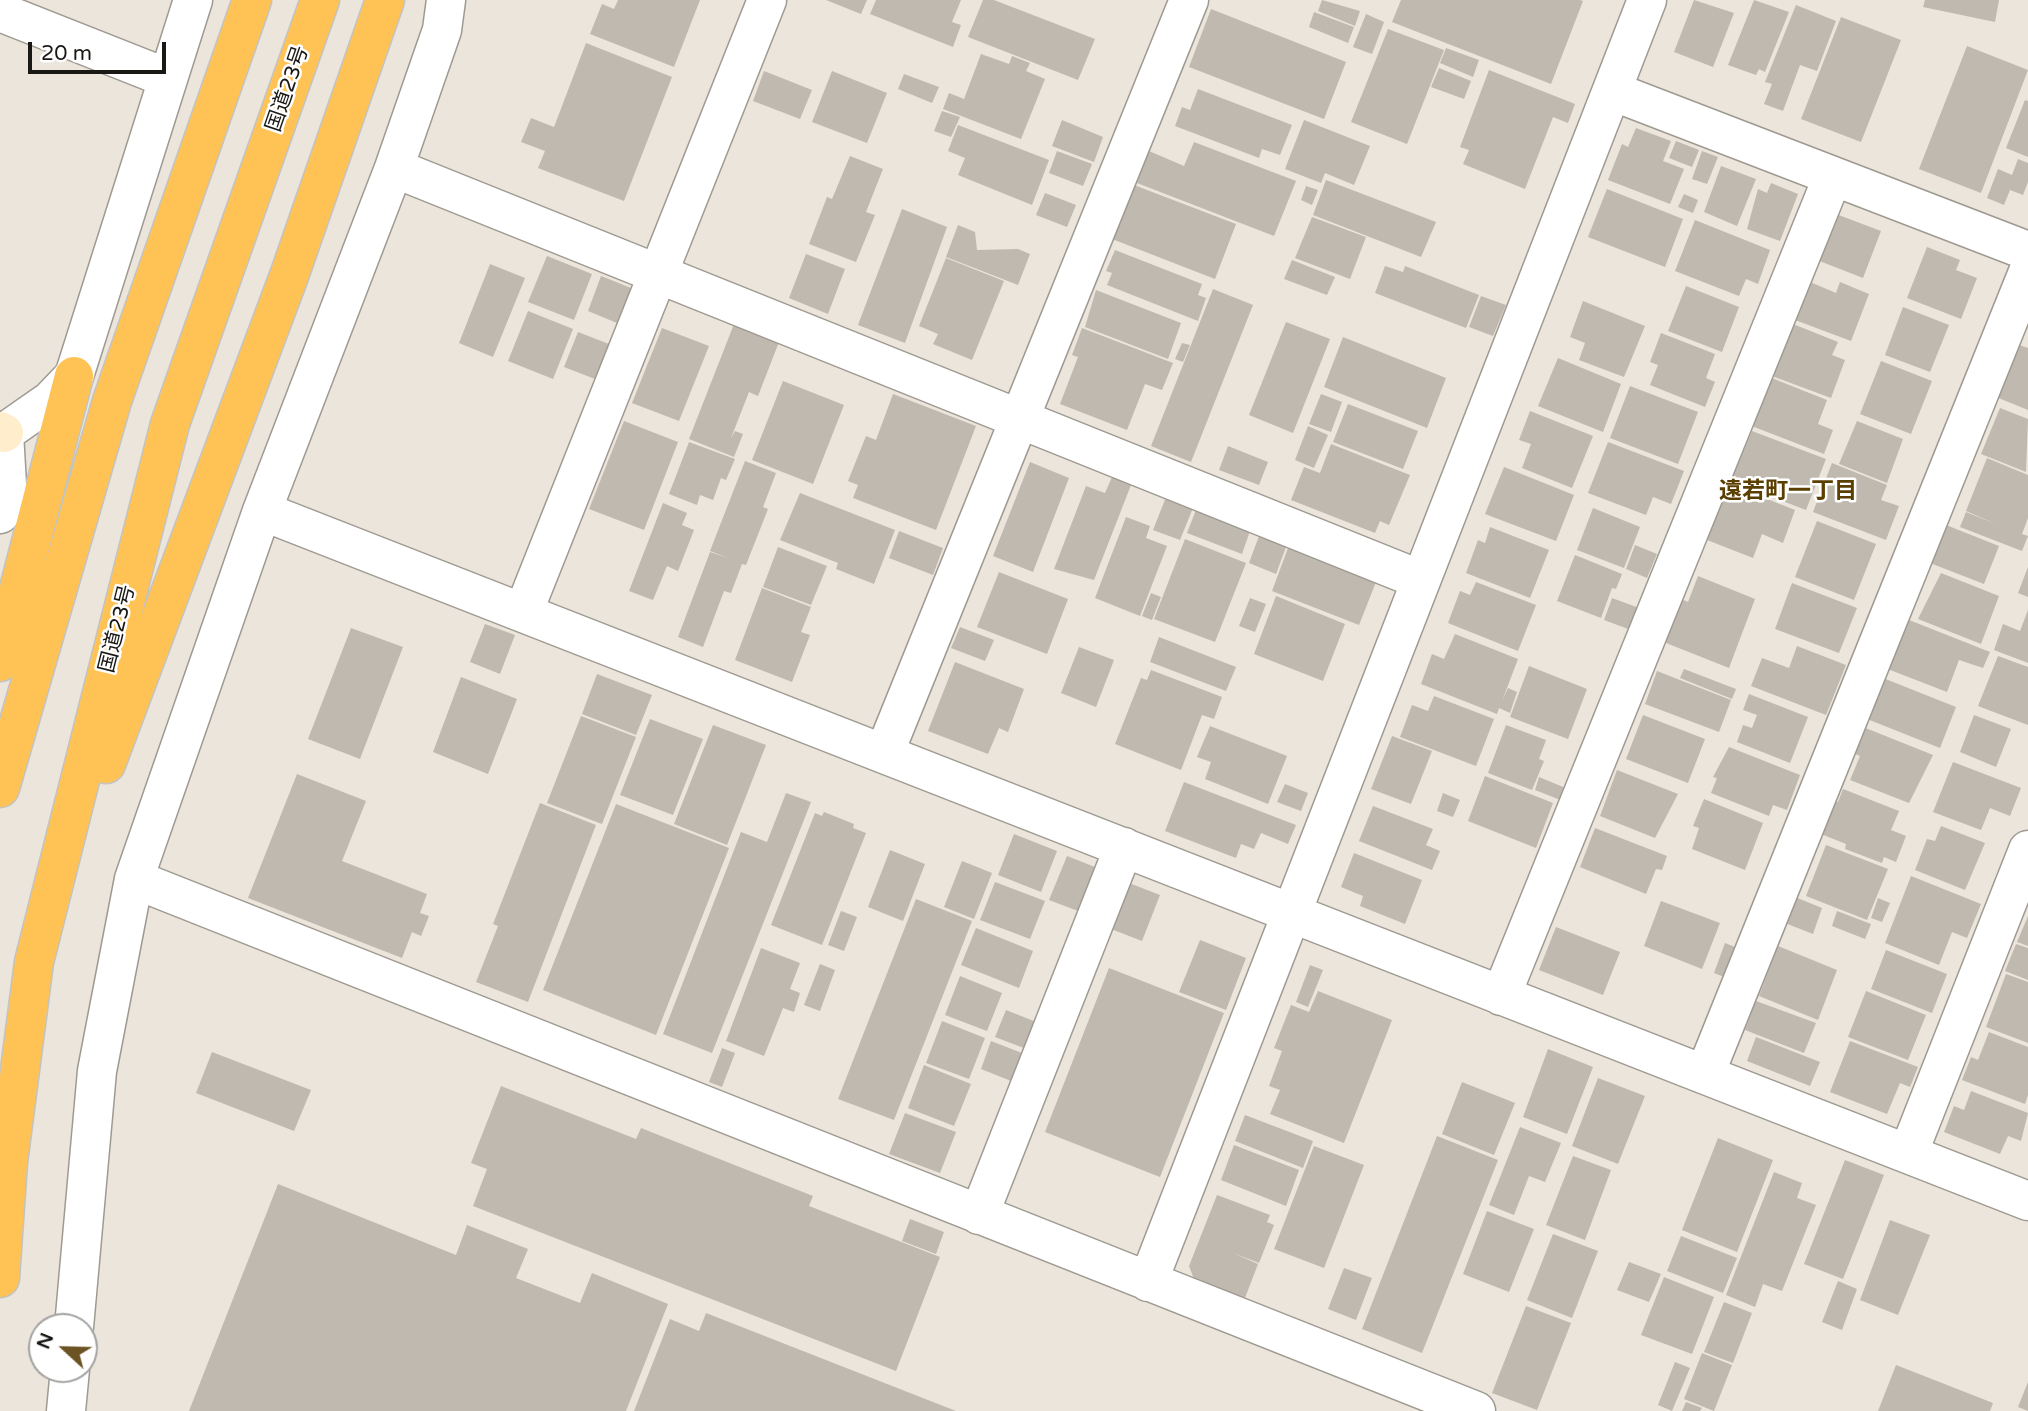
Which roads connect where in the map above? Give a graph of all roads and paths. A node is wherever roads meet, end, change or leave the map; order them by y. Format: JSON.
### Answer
{"nodes":[{"id":1,"x":193,"y":0,"type":"edge"},
{"id":2,"x":252,"y":0,"type":"edge"},
{"id":3,"x":320,"y":0,"type":"edge"},
{"id":4,"x":384,"y":0,"type":"edge"},
{"id":5,"x":446,"y":0,"type":"edge"},
{"id":6,"x":766,"y":0,"type":"edge"},
{"id":7,"x":1189,"y":0,"type":"edge"},
{"id":8,"x":1647,"y":0,"type":"edge"},
{"id":9,"x":0,"y":12,"type":"edge"},
{"id":10,"x":167,"y":78,"type":"junction"},
{"id":11,"x":1612,"y":91,"type":"junction"},
{"id":12,"x":394,"y":168,"type":"junction"},
{"id":13,"x":1833,"y":176,"type":"junction"},
{"id":14,"x":2028,"y":251,"type":"edge"},
{"id":15,"x":2028,"y":272,"type":"edge"},
{"id":16,"x":658,"y":274,"type":"junction"},
{"id":17,"x":74,"y":376,"type":"junction"},
{"id":18,"x":1019,"y":419,"type":"junction"},
{"id":19,"x":2,"y":432,"type":"edge"},
{"id":20,"x":261,"y":511,"type":"junction"},
{"id":21,"x":0,"y":514,"type":"edge"},
{"id":22,"x":1421,"y":580,"type":"junction"},
{"id":23,"x":523,"y":614,"type":"junction"},
{"id":24,"x":0,"y":662,"type":"edge"},
{"id":25,"x":884,"y":754,"type":"junction"},
{"id":26,"x":0,"y":788,"type":"edge"},
{"id":27,"x":1124,"y":847,"type":"junction"},
{"id":28,"x":2028,"y":850,"type":"edge"},
{"id":29,"x":134,"y":879,"type":"junction"},
{"id":30,"x":1291,"y":914,"type":"junction"},
{"id":31,"x":34,"y":962,"type":"junction"},
{"id":32,"x":1501,"y":996,"type":"junction"},
{"id":33,"x":1705,"y":1074,"type":"junction"},
{"id":34,"x":1908,"y":1154,"type":"junction"},
{"id":35,"x":2028,"y":1201,"type":"edge"},
{"id":36,"x":979,"y":1215,"type":"junction"},
{"id":37,"x":0,"y":1278,"type":"edge"},
{"id":38,"x":1148,"y":1282,"type":"junction"},
{"id":39,"x":75,"y":1313,"type":"edge"},
{"id":40,"x":69,"y":1383,"type":"edge"},
{"id":41,"x":66,"y":1411,"type":"edge"},
{"id":42,"x":1476,"y":1411,"type":"edge"}],
"edges":[{"from":1,"to":10,"type":"street"},
{"from":2,"to":26,"type":"highway"},
{"from":3,"to":31,"type":"highway","name":"国道23号"},
{"from":4,"to":31,"type":"highway"},
{"from":5,"to":12,"type":"street"},
{"from":6,"to":16,"type":"street"},
{"from":7,"to":18,"type":"street"},
{"from":8,"to":11,"type":"street"},
{"from":9,"to":10,"type":"street"},
{"from":10,"to":17,"type":"street"},
{"from":11,"to":13,"type":"street"},
{"from":11,"to":22,"type":"street"},
{"from":12,"to":16,"type":"street"},
{"from":12,"to":20,"type":"street"},
{"from":13,"to":14,"type":"street"},
{"from":13,"to":32,"type":"street"},
{"from":15,"to":33,"type":"street"},
{"from":16,"to":18,"type":"street"},
{"from":16,"to":23,"type":"street"},
{"from":17,"to":19,"type":"street"},
{"from":17,"to":24,"type":"highway"},
{"from":18,"to":22,"type":"street"},
{"from":18,"to":25,"type":"street"},
{"from":19,"to":21,"type":"street"},
{"from":20,"to":23,"type":"street"},
{"from":20,"to":29,"type":"street"},
{"from":22,"to":30,"type":"street"},
{"from":23,"to":25,"type":"street"},
{"from":25,"to":27,"type":"street"},
{"from":27,"to":30,"type":"street"},
{"from":27,"to":36,"type":"street"},
{"from":28,"to":34,"type":"street"},
{"from":29,"to":36,"type":"street"},
{"from":29,"to":39,"type":"street"},
{"from":30,"to":32,"type":"street"},
{"from":30,"to":38,"type":"street"},
{"from":31,"to":37,"type":"highway","name":"国道23号"},
{"from":32,"to":33,"type":"street"},
{"from":33,"to":34,"type":"street"},
{"from":34,"to":35,"type":"street"},
{"from":36,"to":38,"type":"street"},
{"from":38,"to":42,"type":"street"},
{"from":40,"to":41,"type":"street"}]}
